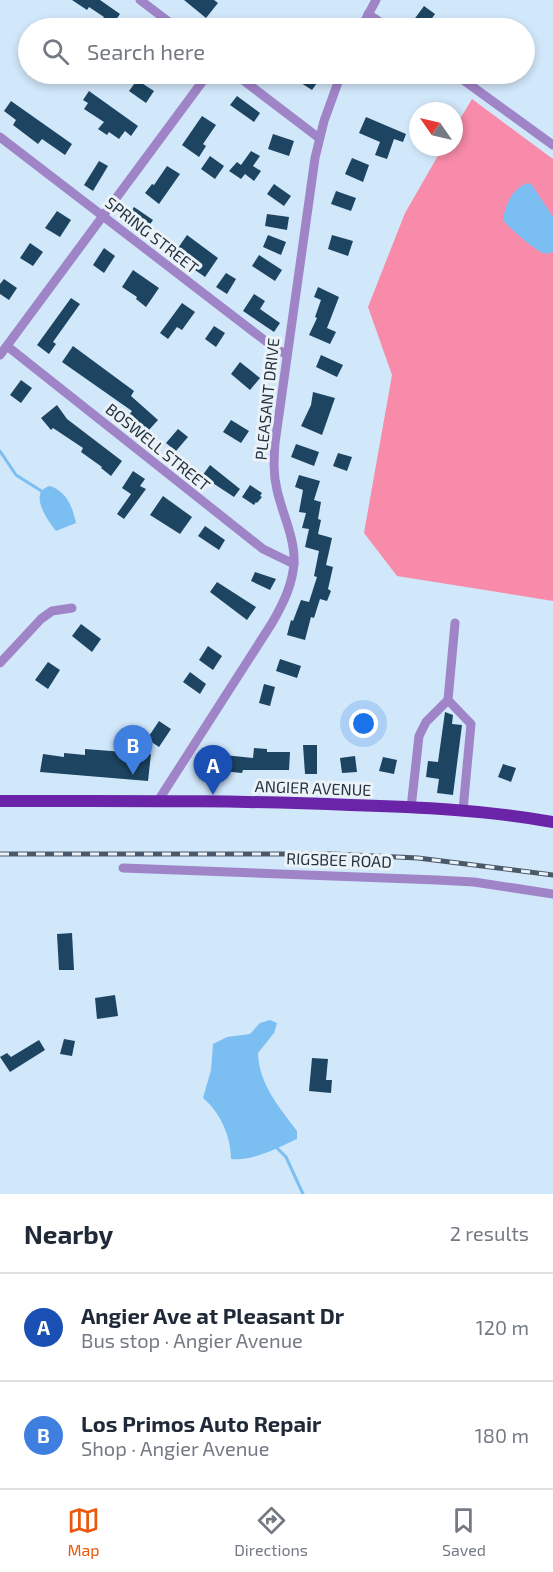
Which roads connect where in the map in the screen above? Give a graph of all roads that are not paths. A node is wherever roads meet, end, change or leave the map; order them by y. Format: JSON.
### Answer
{"nodes":[{"id":1,"x":140,"y":0,"type":"edge"},
{"id":2,"x":376,"y":0,"type":"edge"},
{"id":3,"x":368,"y":14,"type":"junction"},
{"id":4,"x":164,"y":18,"type":"edge"},
{"id":5,"x":366,"y":18,"type":"edge"},
{"id":6,"x":374,"y":18,"type":"edge"},
{"id":7,"x":201,"y":84,"type":"edge"},
{"id":8,"x":248,"y":84,"type":"edge"},
{"id":9,"x":338,"y":84,"type":"edge"},
{"id":10,"x":469,"y":84,"type":"edge"},
{"id":11,"x":0,"y":137,"type":"edge"},
{"id":12,"x":319,"y":138,"type":"junction"},
{"id":13,"x":553,"y":145,"type":"edge"},
{"id":14,"x":103,"y":216,"type":"junction"},
{"id":15,"x":7,"y":346,"type":"junction"},
{"id":16,"x":0,"y":355,"type":"edge"},
{"id":17,"x":287,"y":355,"type":"junction"},
{"id":18,"x":294,"y":564,"type":"junction"},
{"id":19,"x":72,"y":608,"type":"dead end"},
{"id":20,"x":455,"y":623,"type":"dead end"},
{"id":21,"x":0,"y":663,"type":"edge"},
{"id":22,"x":448,"y":700,"type":"junction"},
{"id":23,"x":0,"y":801,"type":"edge"},
{"id":24,"x":158,"y":801,"type":"junction"},
{"id":25,"x":411,"y":808,"type":"junction"},
{"id":26,"x":463,"y":810,"type":"junction"},
{"id":27,"x":553,"y":822,"type":"edge"},
{"id":28,"x":123,"y":868,"type":"dead end"},
{"id":29,"x":553,"y":894,"type":"edge"}],
"edges":[{"from":1,"to":4,"type":"street"},
{"from":2,"to":3,"type":"street"},
{"from":3,"to":5,"type":"street"},
{"from":3,"to":6,"type":"street"},
{"from":7,"to":14,"type":"street"},
{"from":8,"to":12,"type":"street"},
{"from":9,"to":12,"type":"street","name":"PLEASANT DRIVE"},
{"from":10,"to":13,"type":"street"},
{"from":11,"to":14,"type":"street","name":"SPRING STREET"},
{"from":12,"to":17,"type":"street","name":"PLEASANT DRIVE"},
{"from":14,"to":15,"type":"street"},
{"from":14,"to":17,"type":"street","name":"SPRING STREET"},
{"from":15,"to":16,"type":"street"},
{"from":15,"to":18,"type":"street","name":"BOSWELL STREET"},
{"from":17,"to":18,"type":"street","name":"PLEASANT DRIVE"},
{"from":18,"to":24,"type":"street","name":"PLEASANT DRIVE"},
{"from":19,"to":21,"type":"street"},
{"from":20,"to":22,"type":"street"},
{"from":22,"to":25,"type":"street"},
{"from":22,"to":26,"type":"street"},
{"from":23,"to":24,"type":"main road","name":"ANGIER AVENUE"},
{"from":24,"to":25,"type":"main road","name":"ANGIER AVENUE"},
{"from":25,"to":26,"type":"main road","name":"ANGIER AVENUE"},
{"from":26,"to":27,"type":"main road","name":"ANGIER AVENUE"},
{"from":28,"to":29,"type":"street","name":"RIGSBEE ROAD"}]}
